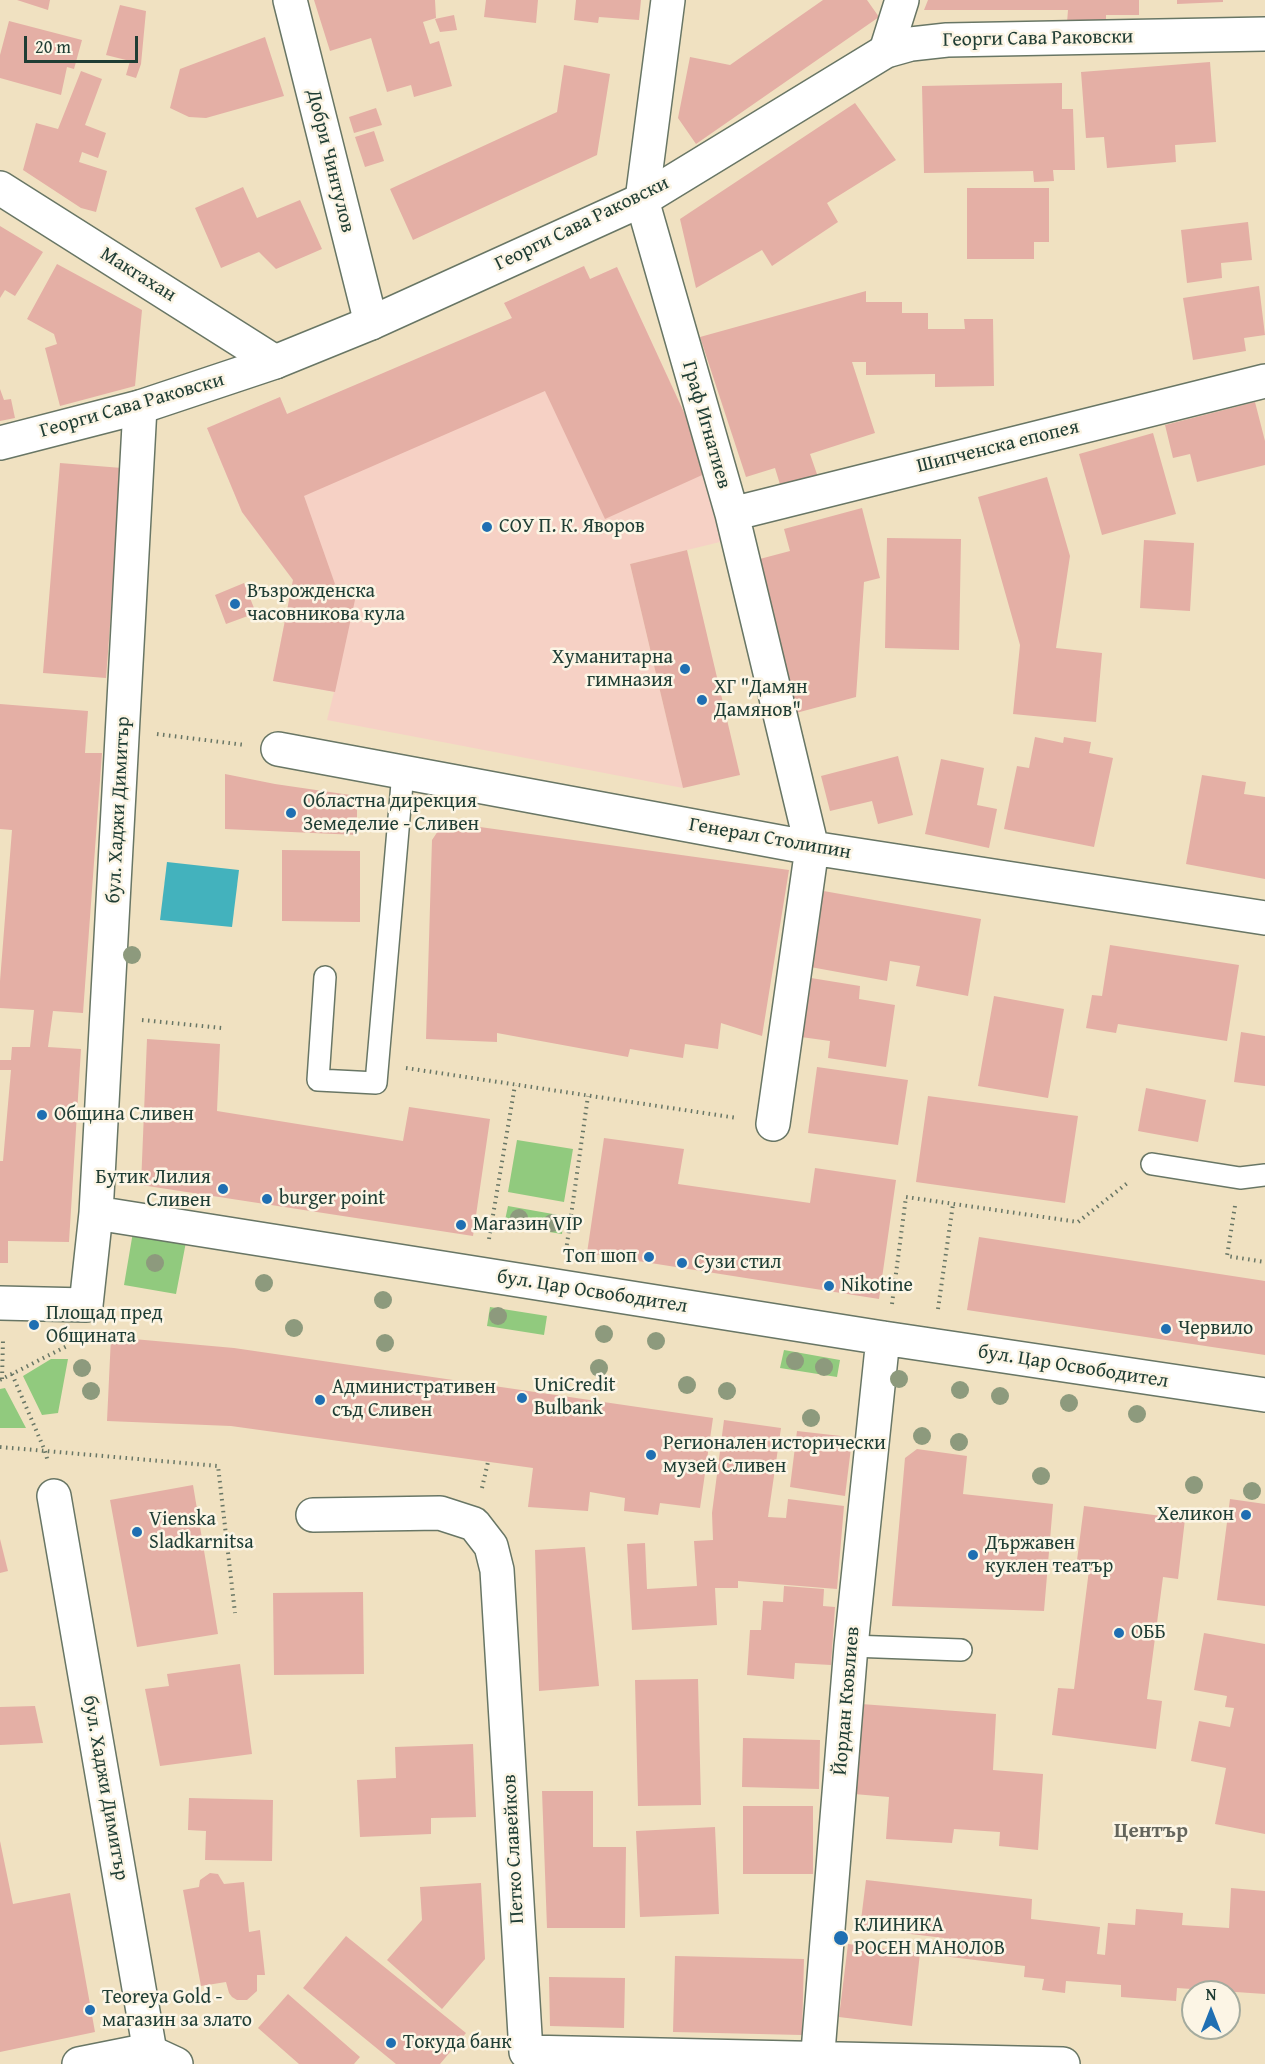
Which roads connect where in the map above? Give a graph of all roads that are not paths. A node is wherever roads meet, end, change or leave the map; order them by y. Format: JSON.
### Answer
{"nodes":[{"id":1,"x":290,"y":0,"type":"edge"},
{"id":2,"x":668,"y":0,"type":"edge"},
{"id":3,"x":902,"y":0,"type":"edge"},
{"id":4,"x":1265,"y":34,"type":"edge"},
{"id":5,"x":886,"y":51,"type":"junction"},
{"id":6,"x":0,"y":188,"type":"edge"},
{"id":7,"x":642,"y":200,"type":"junction"},
{"id":8,"x":371,"y":323,"type":"junction"},
{"id":9,"x":275,"y":362,"type":"junction"},
{"id":10,"x":1265,"y":381,"type":"edge"},
{"id":11,"x":140,"y":407,"type":"junction"},
{"id":12,"x":0,"y":443,"type":"edge"},
{"id":13,"x":732,"y":514,"type":"junction"},
{"id":14,"x":278,"y":749,"type":"road end"},
{"id":15,"x":403,"y":772,"type":"junction"},
{"id":16,"x":812,"y":848,"type":"junction"},
{"id":17,"x":1265,"y":918,"type":"edge"},
{"id":18,"x":325,"y":977,"type":"dead end"},
{"id":19,"x":773,"y":1124,"type":"road end"},
{"id":20,"x":1152,"y":1164,"type":"road end"},
{"id":21,"x":1265,"y":1175,"type":"edge"},
{"id":22,"x":96,"y":1213,"type":"junction"},
{"id":23,"x":0,"y":1303,"type":"edge"},
{"id":24,"x":885,"y":1338,"type":"junction"},
{"id":25,"x":1265,"y":1395,"type":"edge"},
{"id":26,"x":54,"y":1496,"type":"road end"},
{"id":27,"x":313,"y":1515,"type":"dead end"},
{"id":28,"x":851,"y":1646,"type":"junction"},
{"id":29,"x":961,"y":1650,"type":"dead end"},
{"id":30,"x":163,"y":2058,"type":"edge"},
{"id":31,"x":515,"y":2058,"type":"edge"},
{"id":32,"x":817,"y":2061,"type":"edge"},
{"id":33,"x":79,"y":2064,"type":"edge"},
{"id":34,"x":1063,"y":2064,"type":"edge"}],
"edges":[{"from":1,"to":8,"type":"street","name":"Добри Чинтулов"},
{"from":2,"to":7,"type":"street","name":"Граф Игнатиев"},
{"from":3,"to":5,"type":"street"},
{"from":4,"to":5,"type":"street","name":"Георги Сава Раковски"},
{"from":5,"to":7,"type":"street","name":"Георги Сава Раковски"},
{"from":6,"to":9,"type":"street","name":"Макгахан"},
{"from":7,"to":8,"type":"street","name":"Георги Сава Раковски"},
{"from":7,"to":13,"type":"street","name":"Граф Игнатиев"},
{"from":8,"to":9,"type":"street","name":"Георги Сава Раковски"},
{"from":9,"to":11,"type":"street","name":"Георги Сава Раковски"},
{"from":10,"to":13,"type":"street","name":"Шипченска епопея"},
{"from":11,"to":12,"type":"street","name":"Георги Сава Раковски"},
{"from":11,"to":22,"type":"street","name":"бул. Хаджи Димитър"},
{"from":13,"to":16,"type":"street","name":"Граф Игнатиев"},
{"from":14,"to":15,"type":"street","name":"Генерал Столипин"},
{"from":15,"to":16,"type":"street","name":"Генерал Столипин"},
{"from":15,"to":18,"type":"lane"},
{"from":16,"to":17,"type":"street","name":"Генерал Столипин"},
{"from":16,"to":19,"type":"street"},
{"from":20,"to":21,"type":"lane"},
{"from":22,"to":23,"type":"street"},
{"from":22,"to":24,"type":"street","name":"бул. Цар Освободител"},
{"from":24,"to":25,"type":"street","name":"бул. Цар Освободител"},
{"from":24,"to":28,"type":"street","name":"Йордан Кювлиев"},
{"from":26,"to":30,"type":"street","name":"бул. Хаджи Димитър"},
{"from":27,"to":31,"type":"street","name":"Петко Славейков"},
{"from":28,"to":29,"type":"lane"},
{"from":28,"to":32,"type":"street","name":"Йордан Кювлиев"},
{"from":30,"to":33,"type":"street"},
{"from":31,"to":32,"type":"street","name":"Петко Славейков"},
{"from":32,"to":34,"type":"street","name":"Петко Славейков"}]}
